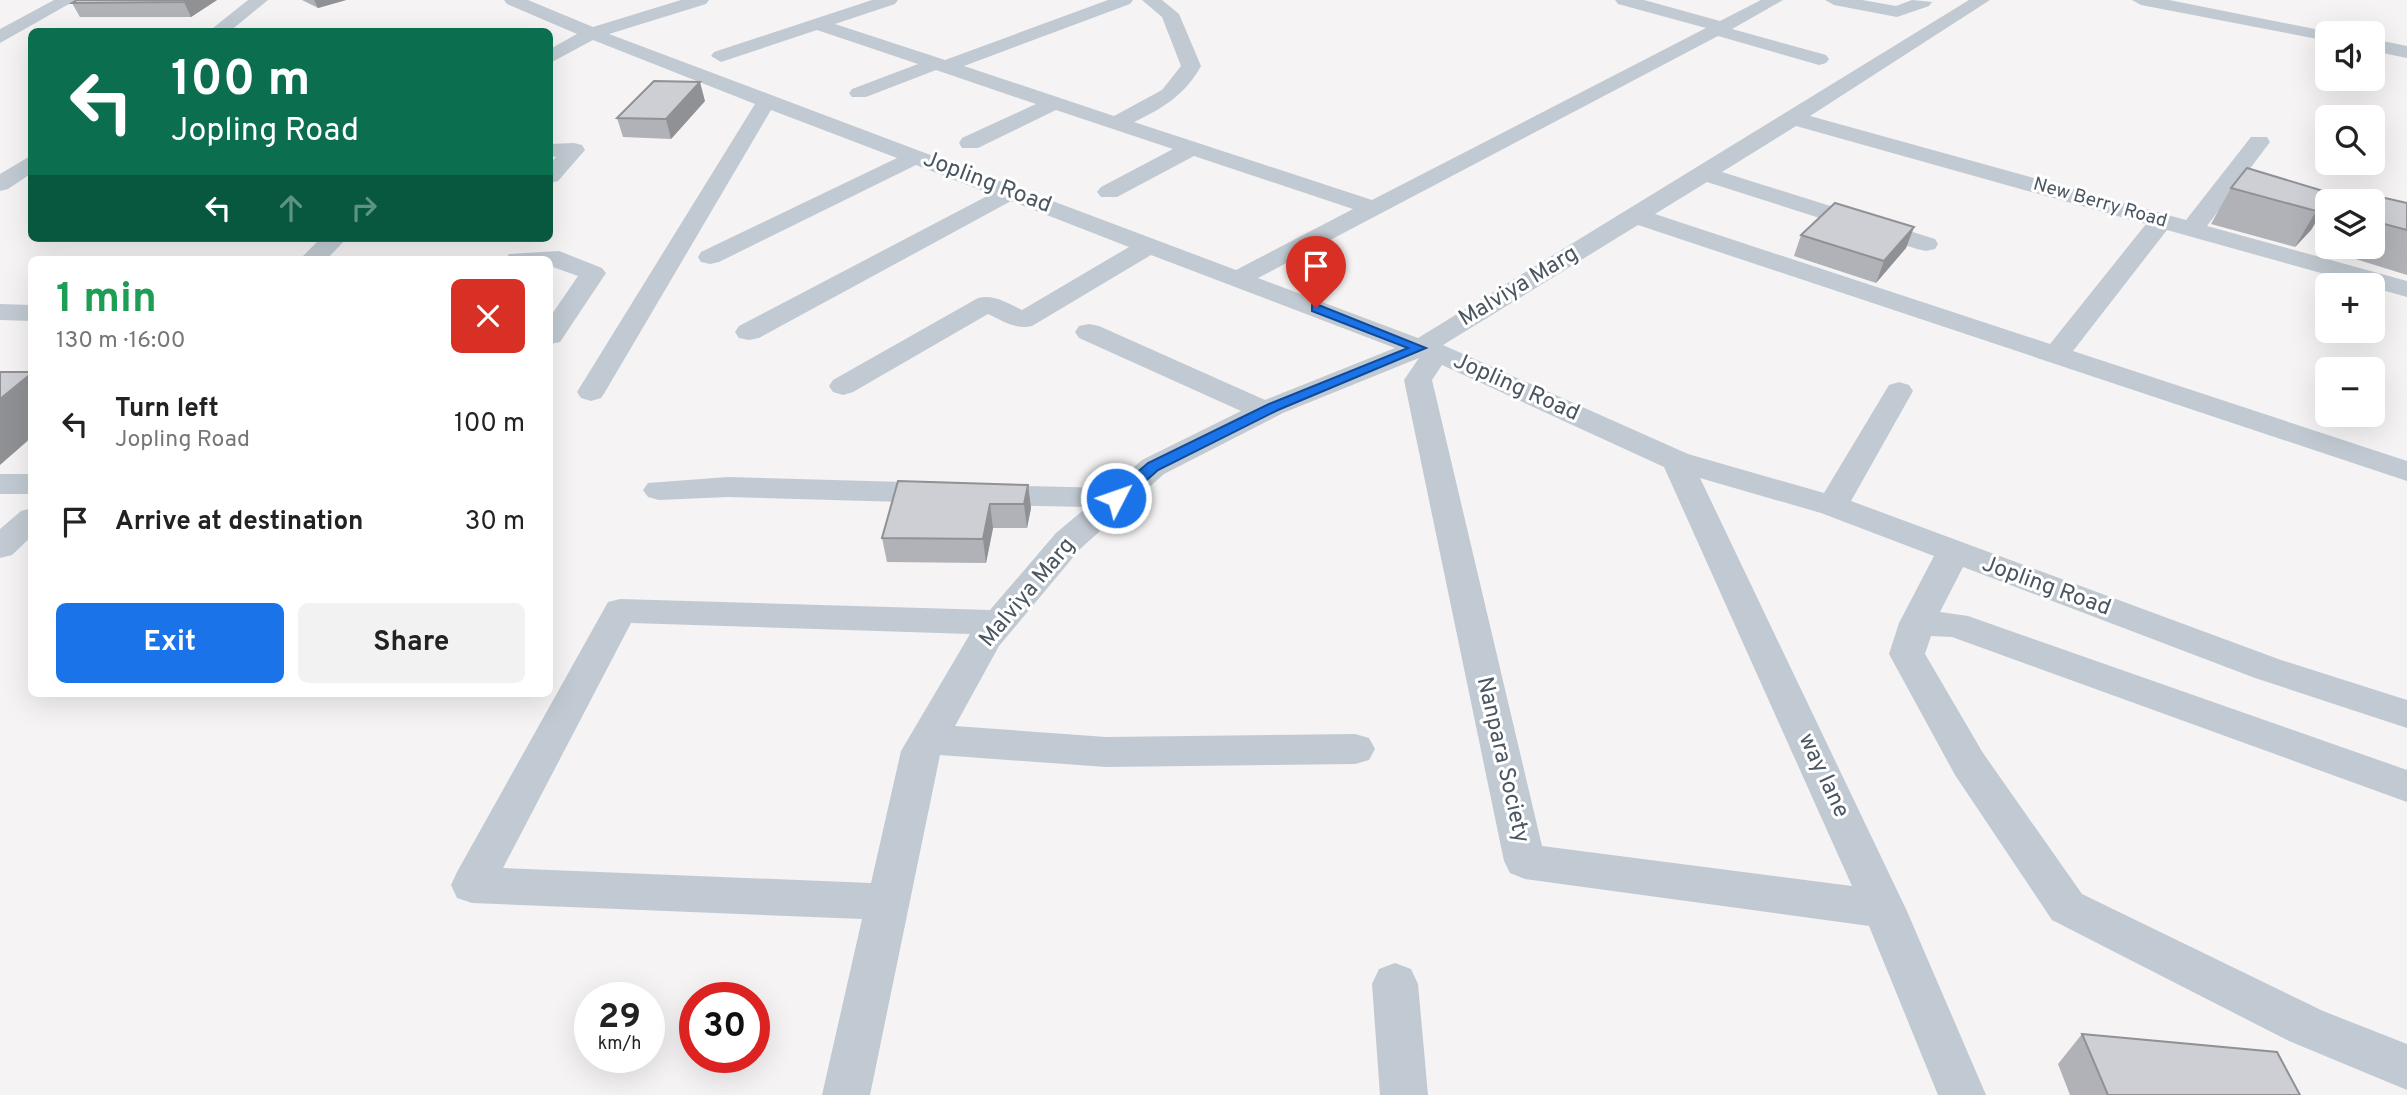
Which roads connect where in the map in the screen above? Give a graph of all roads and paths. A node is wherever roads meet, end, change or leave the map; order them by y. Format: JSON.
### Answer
{"nodes":[{"id":1,"x":67,"y":0,"type":"edge"},
{"id":2,"x":259,"y":0,"type":"edge"},
{"id":3,"x":513,"y":0,"type":"edge"},
{"id":4,"x":700,"y":0,"type":"edge"},
{"id":5,"x":885,"y":0,"type":"edge"},
{"id":6,"x":1124,"y":0,"type":"edge"},
{"id":7,"x":1151,"y":0,"type":"edge"},
{"id":8,"x":1624,"y":0,"type":"edge"},
{"id":9,"x":1774,"y":0,"type":"edge"},
{"id":10,"x":1834,"y":0,"type":"edge"},
{"id":11,"x":1921,"y":0,"type":"edge"},
{"id":12,"x":1981,"y":0,"type":"edge"},
{"id":13,"x":2141,"y":0,"type":"edge"},
{"id":14,"x":2172,"y":3,"type":"edge"},
{"id":15,"x":816,"y":24,"type":"junction"},
{"id":16,"x":222,"y":28,"type":"edge"},
{"id":17,"x":1719,"y":28,"type":"junction"},
{"id":18,"x":593,"y":33,"type":"junction"},
{"id":19,"x":2315,"y":33,"type":"edge"},
{"id":20,"x":0,"y":37,"type":"edge"},
{"id":21,"x":2385,"y":47,"type":"edge"},
{"id":22,"x":2407,"y":52,"type":"edge"},
{"id":23,"x":553,"y":55,"type":"edge"},
{"id":24,"x":721,"y":57,"type":"dead end"},
{"id":25,"x":1819,"y":59,"type":"dead end"},
{"id":26,"x":940,"y":65,"type":"junction"},
{"id":27,"x":859,"y":93,"type":"dead end"},
{"id":28,"x":767,"y":100,"type":"junction"},
{"id":29,"x":1054,"y":103,"type":"junction"},
{"id":30,"x":1792,"y":118,"type":"junction"},
{"id":31,"x":1115,"y":123,"type":"junction"},
{"id":32,"x":2259,"y":142,"type":"dead end"},
{"id":33,"x":970,"y":143,"type":"dead end"},
{"id":34,"x":1192,"y":148,"type":"junction"},
{"id":35,"x":553,"y":150,"type":"edge"},
{"id":36,"x":916,"y":157,"type":"junction"},
{"id":37,"x":28,"y":165,"type":"edge"},
{"id":38,"x":553,"y":173,"type":"edge"},
{"id":39,"x":1704,"y":174,"type":"junction"},
{"id":40,"x":0,"y":184,"type":"edge"},
{"id":41,"x":1011,"y":192,"type":"junction"},
{"id":42,"x":1109,"y":192,"type":"dead end"},
{"id":43,"x":1376,"y":209,"type":"junction"},
{"id":44,"x":1636,"y":216,"type":"junction"},
{"id":45,"x":2162,"y":220,"type":"junction"},
{"id":46,"x":2192,"y":229,"type":"junction"},
{"id":47,"x":331,"y":242,"type":"edge"},
{"id":48,"x":1926,"y":244,"type":"dead end"},
{"id":49,"x":1150,"y":245,"type":"junction"},
{"id":50,"x":315,"y":256,"type":"edge"},
{"id":51,"x":710,"y":257,"type":"dead end"},
{"id":52,"x":553,"y":258,"type":"edge"},
{"id":53,"x":1239,"y":278,"type":"junction"},
{"id":54,"x":2407,"y":289,"type":"edge"},
{"id":55,"x":0,"y":312,"type":"edge"},
{"id":56,"x":28,"y":313,"type":"edge"},
{"id":57,"x":553,"y":332,"type":"edge"},
{"id":58,"x":749,"y":332,"type":"dead end"},
{"id":59,"x":1089,"y":332,"type":"dead end"},
{"id":60,"x":1428,"y":350,"type":"junction"},
{"id":61,"x":2056,"y":355,"type":"junction"},
{"id":62,"x":843,"y":386,"type":"dead end"},
{"id":63,"x":1899,"y":391,"type":"dead end"},
{"id":64,"x":591,"y":392,"type":"dead end"},
{"id":65,"x":1265,"y":411,"type":"junction"},
{"id":66,"x":1677,"y":461,"type":"junction"},
{"id":67,"x":2407,"y":471,"type":"edge"},
{"id":68,"x":0,"y":484,"type":"edge"},
{"id":69,"x":28,"y":484,"type":"edge"},
{"id":70,"x":659,"y":491,"type":"dead end"},
{"id":71,"x":1116,"y":498,"type":"junction"},
{"id":72,"x":1832,"y":506,"type":"junction"},
{"id":73,"x":28,"y":522,"type":"edge"},
{"id":74,"x":13,"y":543,"type":"edge"},
{"id":75,"x":1953,"y":553,"type":"junction"},
{"id":76,"x":999,"y":623,"type":"junction"},
{"id":77,"x":1917,"y":623,"type":"junction"},
{"id":78,"x":2407,"y":714,"type":"edge"},
{"id":79,"x":929,"y":739,"type":"junction"},
{"id":80,"x":1355,"y":750,"type":"dead end"},
{"id":81,"x":2407,"y":786,"type":"edge"},
{"id":82,"x":889,"y":902,"type":"junction"},
{"id":83,"x":1884,"y":909,"type":"junction"},
{"id":84,"x":1395,"y":984,"type":"dead end"},
{"id":85,"x":2407,"y":1067,"type":"edge"},
{"id":86,"x":846,"y":1095,"type":"edge"},
{"id":87,"x":1405,"y":1095,"type":"edge"},
{"id":88,"x":1962,"y":1095,"type":"edge"}],
"edges":[{"from":1,"to":20,"type":"street"},
{"from":2,"to":16,"type":"street"},
{"from":3,"to":18,"type":"street","name":"Jopling Road"},
{"from":4,"to":18,"type":"street"},
{"from":5,"to":15,"type":"street"},
{"from":6,"to":26,"type":"street"},
{"from":7,"to":31,"type":"street"},
{"from":8,"to":17,"type":"street"},
{"from":9,"to":17,"type":"street"},
{"from":10,"to":11,"type":"street"},
{"from":12,"to":30,"type":"street","name":"Malviya Marg"},
{"from":13,"to":14,"type":"street"},
{"from":14,"to":19,"type":"street"},
{"from":15,"to":24,"type":"street"},
{"from":15,"to":26,"type":"street"},
{"from":17,"to":25,"type":"street"},
{"from":17,"to":43,"type":"street"},
{"from":18,"to":23,"type":"street"},
{"from":18,"to":28,"type":"street","name":"Jopling Road"},
{"from":21,"to":22,"type":"street"},
{"from":26,"to":27,"type":"street"},
{"from":26,"to":29,"type":"street"},
{"from":28,"to":36,"type":"street","name":"Jopling Road"},
{"from":28,"to":64,"type":"street"},
{"from":29,"to":31,"type":"street"},
{"from":29,"to":33,"type":"street"},
{"from":30,"to":39,"type":"street","name":"Malviya Marg"},
{"from":30,"to":45,"type":"street","name":"New Berry Road"},
{"from":31,"to":34,"type":"street"},
{"from":32,"to":46,"type":"street"},
{"from":34,"to":42,"type":"street"},
{"from":34,"to":43,"type":"street"},
{"from":35,"to":38,"type":"street"},
{"from":36,"to":41,"type":"street","name":"Jopling Road"},
{"from":36,"to":51,"type":"street"},
{"from":37,"to":40,"type":"street"},
{"from":39,"to":44,"type":"street","name":"Malviya Marg"},
{"from":39,"to":48,"type":"street"},
{"from":41,"to":49,"type":"street","name":"Jopling Road"},
{"from":41,"to":58,"type":"street"},
{"from":43,"to":53,"type":"street"},
{"from":44,"to":60,"type":"street","name":"Malviya Marg"},
{"from":44,"to":61,"type":"street"},
{"from":45,"to":46,"type":"street","name":"New Berry Road"},
{"from":45,"to":61,"type":"street"},
{"from":46,"to":54,"type":"street","name":"New Berry Road"},
{"from":47,"to":50,"type":"street"},
{"from":49,"to":53,"type":"street","name":"Jopling Road"},
{"from":49,"to":62,"type":"street"},
{"from":52,"to":57,"type":"street"},
{"from":53,"to":60,"type":"street","name":"Jopling Road"},
{"from":55,"to":56,"type":"street"},
{"from":59,"to":65,"type":"street"},
{"from":60,"to":65,"type":"street","name":"Malviya Marg"},
{"from":60,"to":66,"type":"street","name":"Jopling Road"},
{"from":60,"to":83,"type":"street","name":"Nanpara Society"},
{"from":61,"to":67,"type":"street"},
{"from":63,"to":72,"type":"street"},
{"from":65,"to":71,"type":"street","name":"Malviya Marg"},
{"from":66,"to":72,"type":"street","name":"Jopling Road"},
{"from":66,"to":83,"type":"street","name":"way lane"},
{"from":68,"to":69,"type":"lane"},
{"from":70,"to":71,"type":"street"},
{"from":71,"to":76,"type":"street","name":"Malviya Marg"},
{"from":72,"to":75,"type":"street","name":"Jopling Road"},
{"from":73,"to":74,"type":"street"},
{"from":75,"to":77,"type":"street"},
{"from":75,"to":78,"type":"street","name":"Jopling Road"},
{"from":76,"to":79,"type":"street","name":"Malviya Marg"},
{"from":76,"to":82,"type":"street"},
{"from":77,"to":81,"type":"street"},
{"from":77,"to":85,"type":"street"},
{"from":79,"to":80,"type":"street"},
{"from":79,"to":82,"type":"street","name":"Malviya Marg"},
{"from":82,"to":86,"type":"street","name":"Malviya Marg"},
{"from":83,"to":88,"type":"street","name":"way lane"},
{"from":84,"to":87,"type":"street"}]}
